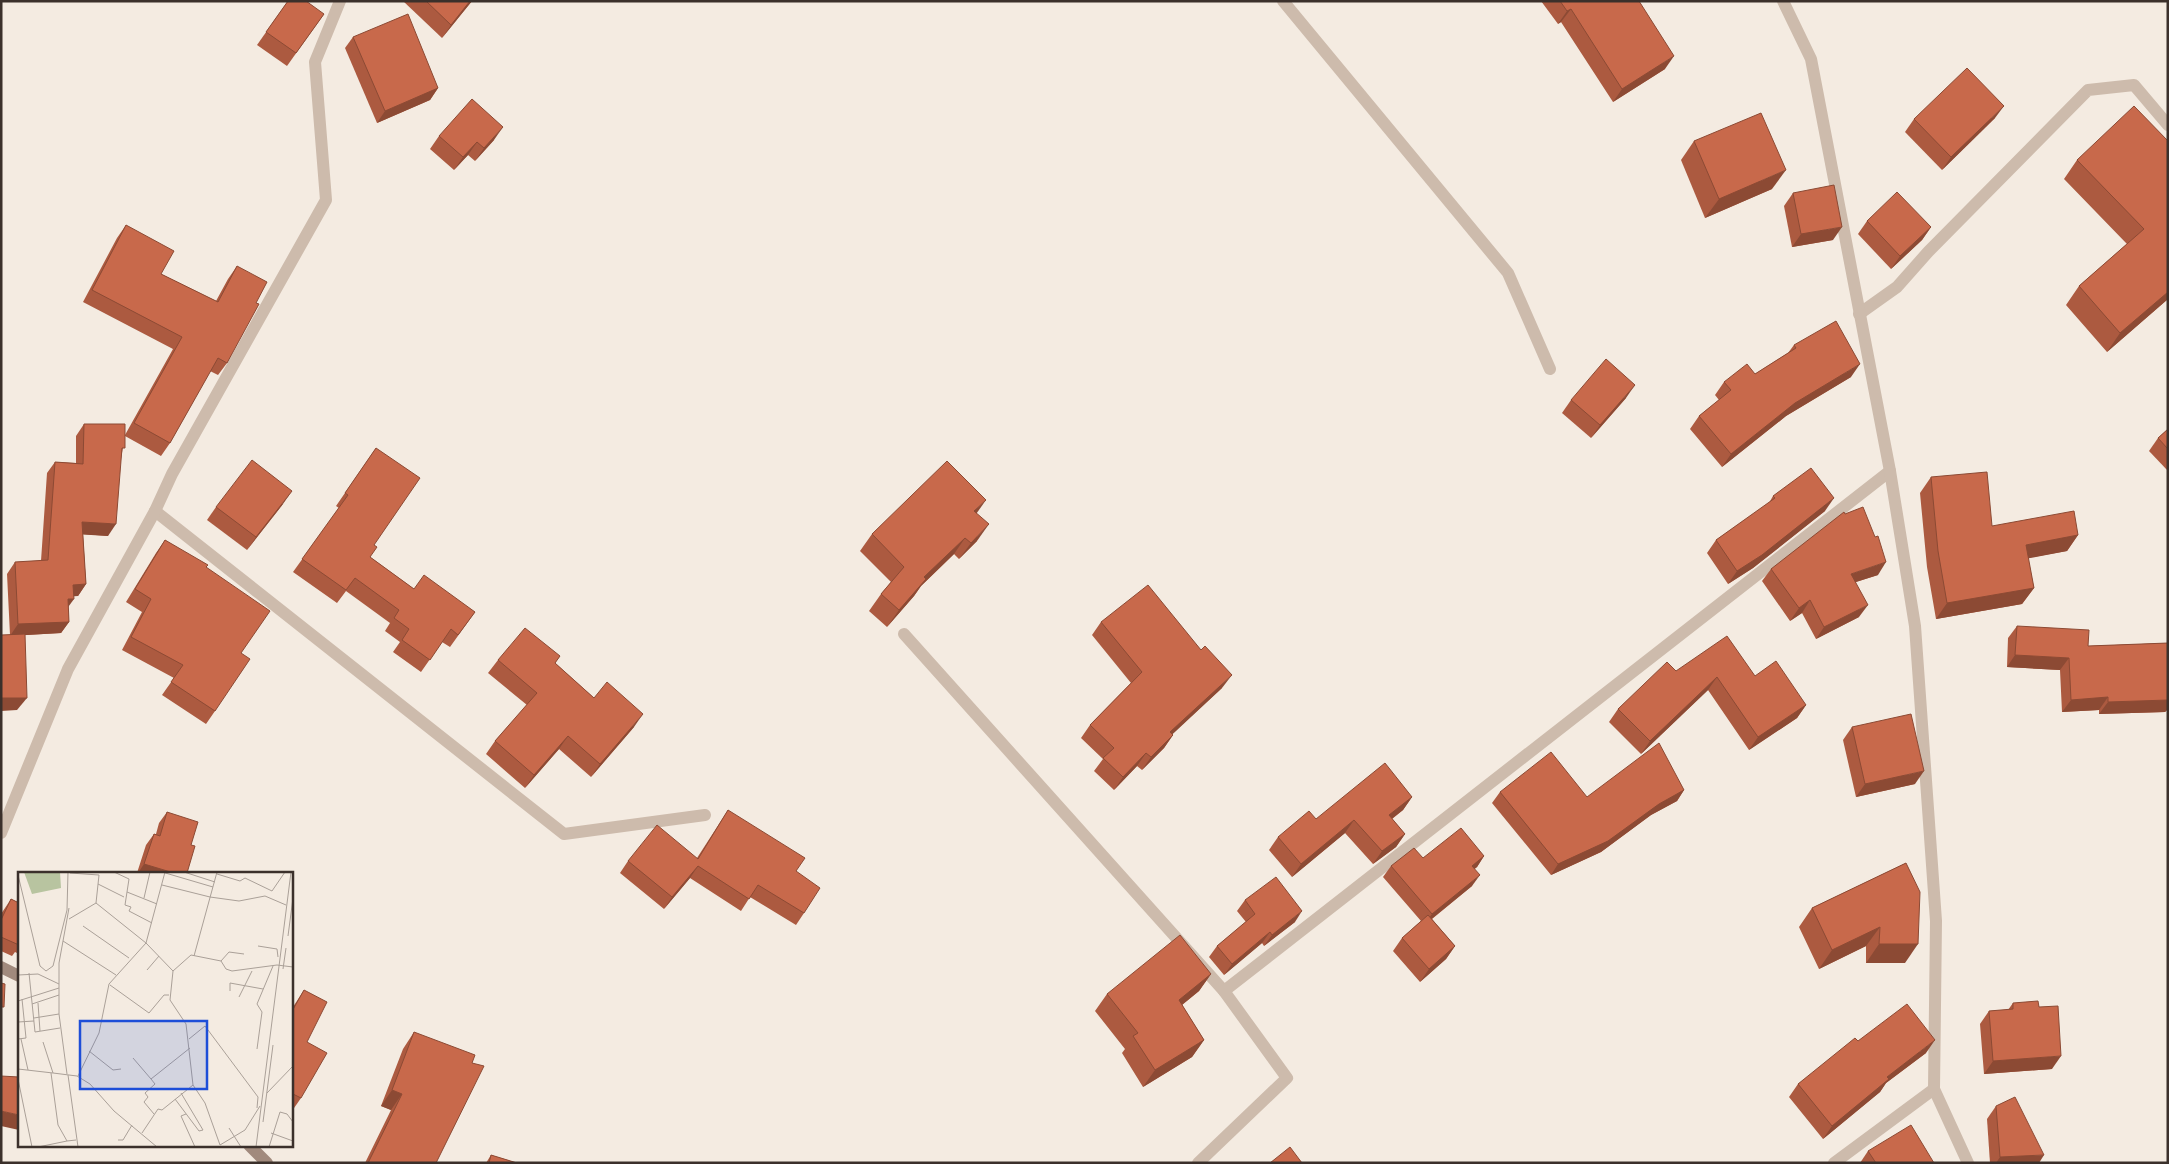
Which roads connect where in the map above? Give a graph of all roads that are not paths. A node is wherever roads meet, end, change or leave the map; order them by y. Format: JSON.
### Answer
{"nodes":[{"id":1,"x":340,"y":1,"type":"edge"},
{"id":2,"x":1284,"y":1,"type":"edge"},
{"id":3,"x":1782,"y":1,"type":"edge"},
{"id":4,"x":2168,"y":125,"type":"edge"},
{"id":5,"x":1859,"y":314,"type":"junction"},
{"id":6,"x":1550,"y":369,"type":"dead end"},
{"id":7,"x":1890,"y":471,"type":"junction"},
{"id":8,"x":155,"y":511,"type":"junction"},
{"id":9,"x":904,"y":634,"type":"dead end"},
{"id":10,"x":704,"y":815,"type":"dead end"},
{"id":11,"x":1,"y":833,"type":"edge"},
{"id":12,"x":1,"y":967,"type":"edge"},
{"id":13,"x":18,"y":976,"type":"edge"},
{"id":14,"x":1224,"y":990,"type":"junction"},
{"id":15,"x":1934,"y":1089,"type":"junction"},
{"id":16,"x":249,"y":1146,"type":"edge"},
{"id":17,"x":267,"y":1163,"type":"edge"},
{"id":18,"x":1198,"y":1163,"type":"edge"},
{"id":19,"x":1834,"y":1163,"type":"edge"},
{"id":20,"x":1968,"y":1163,"type":"edge"}],
"edges":[{"from":1,"to":8,"type":"street"},
{"from":2,"to":6,"type":"street"},
{"from":3,"to":5,"type":"street"},
{"from":4,"to":5,"type":"street"},
{"from":5,"to":7,"type":"street"},
{"from":7,"to":14,"type":"street"},
{"from":7,"to":15,"type":"street"},
{"from":8,"to":10,"type":"street"},
{"from":8,"to":11,"type":"street"},
{"from":9,"to":14,"type":"street"},
{"from":12,"to":13,"type":"main road"},
{"from":14,"to":18,"type":"street"},
{"from":15,"to":19,"type":"street"},
{"from":15,"to":20,"type":"street"},
{"from":16,"to":17,"type":"main road"}]}
